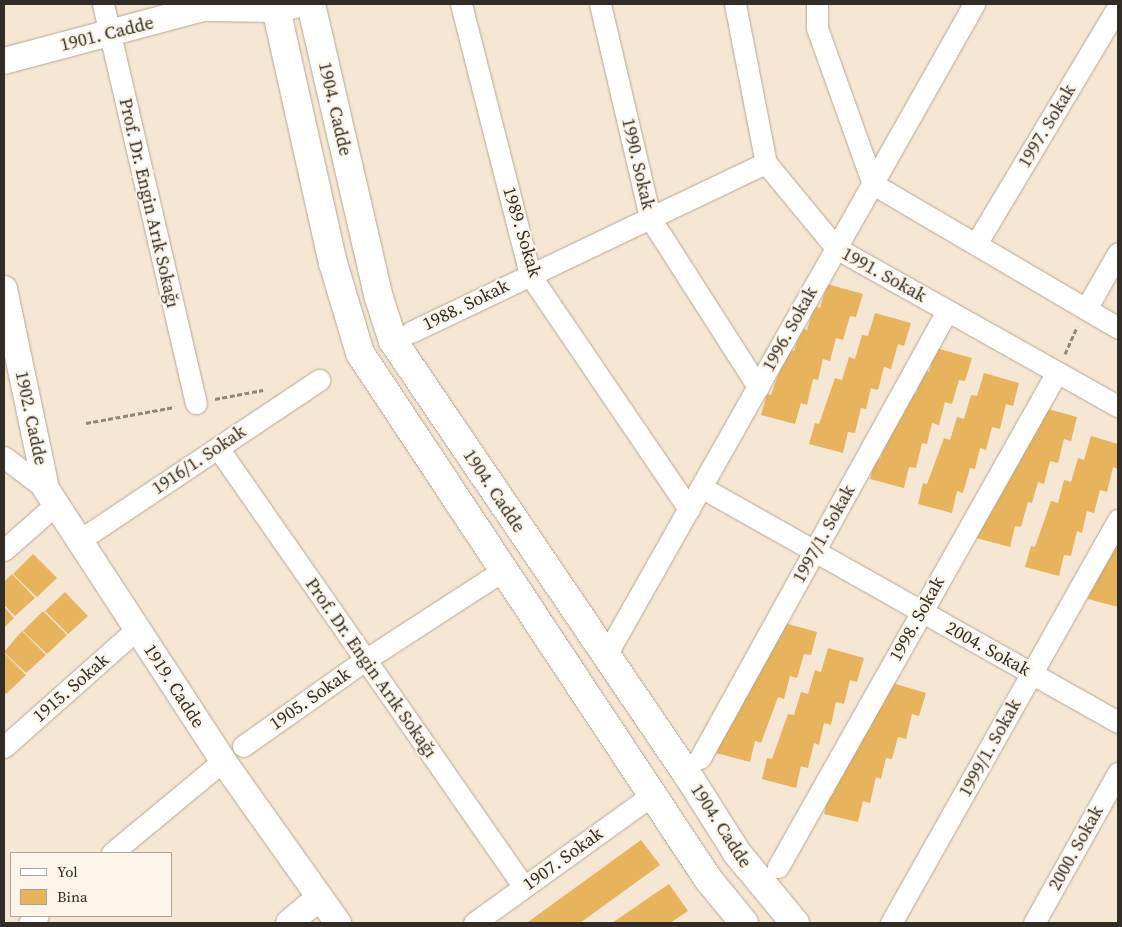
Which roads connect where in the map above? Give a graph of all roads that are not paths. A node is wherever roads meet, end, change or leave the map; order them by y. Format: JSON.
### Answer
{"nodes":[{"id":1,"x":102,"y":4,"type":"edge"},
{"id":2,"x":311,"y":4,"type":"edge"},
{"id":3,"x":461,"y":4,"type":"edge"},
{"id":4,"x":600,"y":4,"type":"edge"},
{"id":5,"x":735,"y":4,"type":"edge"},
{"id":6,"x":817,"y":4,"type":"edge"},
{"id":7,"x":974,"y":4,"type":"edge"},
{"id":8,"x":214,"y":6,"type":"edge"},
{"id":9,"x":283,"y":6,"type":"edge"},
{"id":10,"x":1118,"y":7,"type":"edge"},
{"id":11,"x":109,"y":34,"type":"junction"},
{"id":12,"x":4,"y":61,"type":"edge"},
{"id":13,"x":766,"y":163,"type":"junction"},
{"id":14,"x":872,"y":184,"type":"junction"},
{"id":15,"x":650,"y":218,"type":"junction"},
{"id":16,"x":976,"y":244,"type":"junction"},
{"id":17,"x":836,"y":248,"type":"junction"},
{"id":18,"x":1118,"y":253,"type":"edge"},
{"id":19,"x":530,"y":274,"type":"junction"},
{"id":20,"x":4,"y":289,"type":"edge"},
{"id":21,"x":1086,"y":309,"type":"junction"},
{"id":22,"x":947,"y":311,"type":"junction"},
{"id":23,"x":1118,"y":328,"type":"edge"},
{"id":24,"x":411,"y":332,"type":"dead end"},
{"id":25,"x":1057,"y":372,"type":"junction"},
{"id":26,"x":319,"y":380,"type":"dead end"},
{"id":27,"x":758,"y":387,"type":"junction"},
{"id":28,"x":196,"y":402,"type":"dead end"},
{"id":29,"x":1118,"y":406,"type":"edge"},
{"id":30,"x":218,"y":448,"type":"junction"},
{"id":31,"x":4,"y":457,"type":"edge"},
{"id":32,"x":701,"y":488,"type":"junction"},
{"id":33,"x":51,"y":496,"type":"junction"},
{"id":34,"x":689,"y":509,"type":"junction"},
{"id":35,"x":1118,"y":520,"type":"edge"},
{"id":36,"x":80,"y":540,"type":"junction"},
{"id":37,"x":4,"y":550,"type":"edge"},
{"id":38,"x":814,"y":551,"type":"junction"},
{"id":39,"x":502,"y":571,"type":"junction"},
{"id":40,"x":922,"y":612,"type":"junction"},
{"id":41,"x":138,"y":629,"type":"junction"},
{"id":42,"x":606,"y":655,"type":"junction"},
{"id":43,"x":365,"y":660,"type":"junction"},
{"id":44,"x":1032,"y":674,"type":"junction"},
{"id":45,"x":1118,"y":722,"type":"edge"},
{"id":46,"x":4,"y":747,"type":"edge"},
{"id":47,"x":233,"y":753,"type":"junction"},
{"id":48,"x":700,"y":758,"type":"dead end"},
{"id":49,"x":1118,"y":773,"type":"edge"},
{"id":50,"x":652,"y":795,"type":"junction"},
{"id":51,"x":113,"y":852,"type":"edge"},
{"id":52,"x":778,"y":867,"type":"dead end"},
{"id":53,"x":524,"y":888,"type":"junction"},
{"id":54,"x":320,"y":897,"type":"junction"},
{"id":55,"x":787,"y":914,"type":"edge"},
{"id":56,"x":289,"y":923,"type":"edge"},
{"id":57,"x":338,"y":923,"type":"edge"},
{"id":58,"x":474,"y":923,"type":"edge"},
{"id":59,"x":744,"y":923,"type":"edge"},
{"id":60,"x":758,"y":923,"type":"edge"},
{"id":61,"x":891,"y":923,"type":"edge"},
{"id":62,"x":1034,"y":923,"type":"edge"}],
"edges":[{"from":1,"to":11,"type":"street","name":"Prof. Dr. Engin Arık Sokağı"},
{"from":2,"to":42,"type":"main road","name":"1904. Cadde"},
{"from":3,"to":19,"type":"street","name":"1989. Sokak"},
{"from":4,"to":15,"type":"street","name":"1990. Sokak"},
{"from":5,"to":13,"type":"street","name":"1991. Sokak"},
{"from":6,"to":14,"type":"street"},
{"from":7,"to":14,"type":"street","name":"1996. Sokak"},
{"from":8,"to":9,"type":"street","name":"1901. Cadde"},
{"from":8,"to":11,"type":"street","name":"1901. Cadde"},
{"from":9,"to":39,"type":"main road","name":"1904. Cadde"},
{"from":10,"to":16,"type":"street","name":"1997. Sokak"},
{"from":11,"to":12,"type":"street","name":"1901. Cadde"},
{"from":11,"to":28,"type":"street","name":"Prof. Dr. Engin Arık Sokağı"},
{"from":13,"to":15,"type":"street","name":"1988. Sokak"},
{"from":13,"to":17,"type":"street","name":"1991. Sokak"},
{"from":14,"to":16,"type":"street"},
{"from":14,"to":17,"type":"street","name":"1996. Sokak"},
{"from":15,"to":19,"type":"street","name":"1988. Sokak"},
{"from":15,"to":27,"type":"street","name":"1990. Sokak"},
{"from":16,"to":21,"type":"street"},
{"from":17,"to":22,"type":"street","name":"1991. Sokak"},
{"from":17,"to":27,"type":"street","name":"1996. Sokak"},
{"from":18,"to":21,"type":"street"},
{"from":19,"to":24,"type":"street","name":"1988. Sokak"},
{"from":19,"to":34,"type":"street","name":"1989. Sokak"},
{"from":20,"to":33,"type":"street","name":"1902. Cadde"},
{"from":21,"to":23,"type":"street"},
{"from":22,"to":25,"type":"street","name":"1991. Sokak"},
{"from":22,"to":38,"type":"street","name":"1997/1. Sokak"},
{"from":25,"to":29,"type":"street","name":"1991. Sokak"},
{"from":25,"to":40,"type":"street","name":"1998. Sokak"},
{"from":26,"to":30,"type":"street","name":"1916/1. Sokak"},
{"from":27,"to":32,"type":"street","name":"1996. Sokak"},
{"from":30,"to":36,"type":"street","name":"1916/1. Sokak"},
{"from":30,"to":43,"type":"street","name":"Prof. Dr. Engin Arık Sokağı"},
{"from":31,"to":33,"type":"street","name":"1919. Cadde"},
{"from":32,"to":34,"type":"street","name":"1996. Sokak"},
{"from":32,"to":38,"type":"street","name":"2004. Sokak"},
{"from":33,"to":36,"type":"street","name":"1919. Cadde"},
{"from":33,"to":37,"type":"street"},
{"from":34,"to":42,"type":"street","name":"1996. Sokak"},
{"from":35,"to":44,"type":"street","name":"1999/1. Sokak"},
{"from":36,"to":41,"type":"street","name":"1919. Cadde"},
{"from":38,"to":40,"type":"street","name":"2004. Sokak"},
{"from":38,"to":48,"type":"street","name":"1997/1. Sokak"},
{"from":39,"to":43,"type":"street","name":"1905. Sokak"},
{"from":39,"to":50,"type":"main road","name":"1904. Cadde"},
{"from":40,"to":44,"type":"street","name":"2004. Sokak"},
{"from":40,"to":52,"type":"street","name":"1998. Sokak"},
{"from":41,"to":46,"type":"street","name":"1915. Sokak"},
{"from":41,"to":47,"type":"street","name":"1919. Cadde"},
{"from":42,"to":55,"type":"main road","name":"1904. Cadde"},
{"from":43,"to":47,"type":"street","name":"1905. Sokak"},
{"from":43,"to":53,"type":"street","name":"Prof. Dr. Engin Arık Sokağı"},
{"from":44,"to":45,"type":"street","name":"2004. Sokak"},
{"from":44,"to":61,"type":"street","name":"1999/1. Sokak"},
{"from":47,"to":51,"type":"street","name":"1905. Sokak"},
{"from":47,"to":54,"type":"street","name":"1919. Cadde"},
{"from":49,"to":62,"type":"street","name":"2000. Sokak"},
{"from":50,"to":53,"type":"street","name":"1907. Sokak"},
{"from":50,"to":59,"type":"main road","name":"1904. Cadde"},
{"from":53,"to":58,"type":"street","name":"1907. Sokak"},
{"from":54,"to":56,"type":"street"},
{"from":54,"to":57,"type":"street","name":"1919. Cadde"},
{"from":55,"to":60,"type":"main road"}]}
